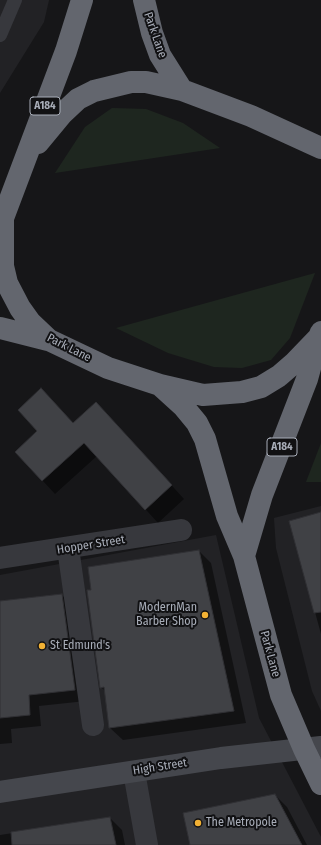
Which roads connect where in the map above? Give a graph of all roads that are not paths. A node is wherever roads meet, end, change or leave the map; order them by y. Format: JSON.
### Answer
{"nodes":[{"id":1,"x":15,"y":0,"type":"edge"},
{"id":2,"x":82,"y":0,"type":"edge"},
{"id":3,"x":144,"y":0,"type":"edge"},
{"id":4,"x":0,"y":35,"type":"edge"},
{"id":5,"x":182,"y":90,"type":"junction"},
{"id":6,"x":321,"y":148,"type":"edge"},
{"id":7,"x":25,"y":162,"type":"junction"},
{"id":8,"x":1,"y":219,"type":"edge"},
{"id":9,"x":0,"y":328,"type":"edge"},
{"id":10,"x":320,"y":335,"type":"edge"},
{"id":11,"x":49,"y":340,"type":"junction"},
{"id":12,"x":160,"y":386,"type":"junction"},
{"id":13,"x":181,"y":530,"type":"dead end"},
{"id":14,"x":68,"y":548,"type":"junction"},
{"id":15,"x":244,"y":556,"type":"junction"},
{"id":16,"x":0,"y":558,"type":"edge"},
{"id":17,"x":93,"y":726,"type":"dead end"},
{"id":18,"x":312,"y":748,"type":"edge"},
{"id":19,"x":134,"y":772,"type":"junction"},
{"id":20,"x":321,"y":784,"type":"edge"},
{"id":21,"x":0,"y":792,"type":"edge"},
{"id":22,"x":147,"y":845,"type":"edge"}],
"edges":[{"from":1,"to":4,"type":"lane"},
{"from":2,"to":7,"type":"highway","name":"Park Lane","number":"A184"},
{"from":3,"to":5,"type":"highway","name":"Park Lane"},
{"from":5,"to":6,"type":"highway","name":"Park Lane"},
{"from":5,"to":7,"type":"highway","name":"Park Lane"},
{"from":7,"to":8,"type":"highway","name":"Park Lane"},
{"from":8,"to":11,"type":"highway","name":"Park Lane"},
{"from":9,"to":11,"type":"highway"},
{"from":10,"to":12,"type":"highway","name":"Park Lane"},
{"from":10,"to":15,"type":"highway","name":"Park Lane","number":"A184"},
{"from":11,"to":12,"type":"highway","name":"Park Lane"},
{"from":12,"to":15,"type":"highway","name":"Park Lane"},
{"from":13,"to":14,"type":"street","name":"Hopper Street"},
{"from":14,"to":16,"type":"street","name":"Hopper Street"},
{"from":14,"to":17,"type":"street"},
{"from":15,"to":18,"type":"highway","name":"Park Lane"},
{"from":18,"to":19,"type":"street","name":"High Street"},
{"from":18,"to":20,"type":"highway","name":"Park Lane"},
{"from":19,"to":21,"type":"street","name":"High Street"},
{"from":19,"to":22,"type":"street"}]}
